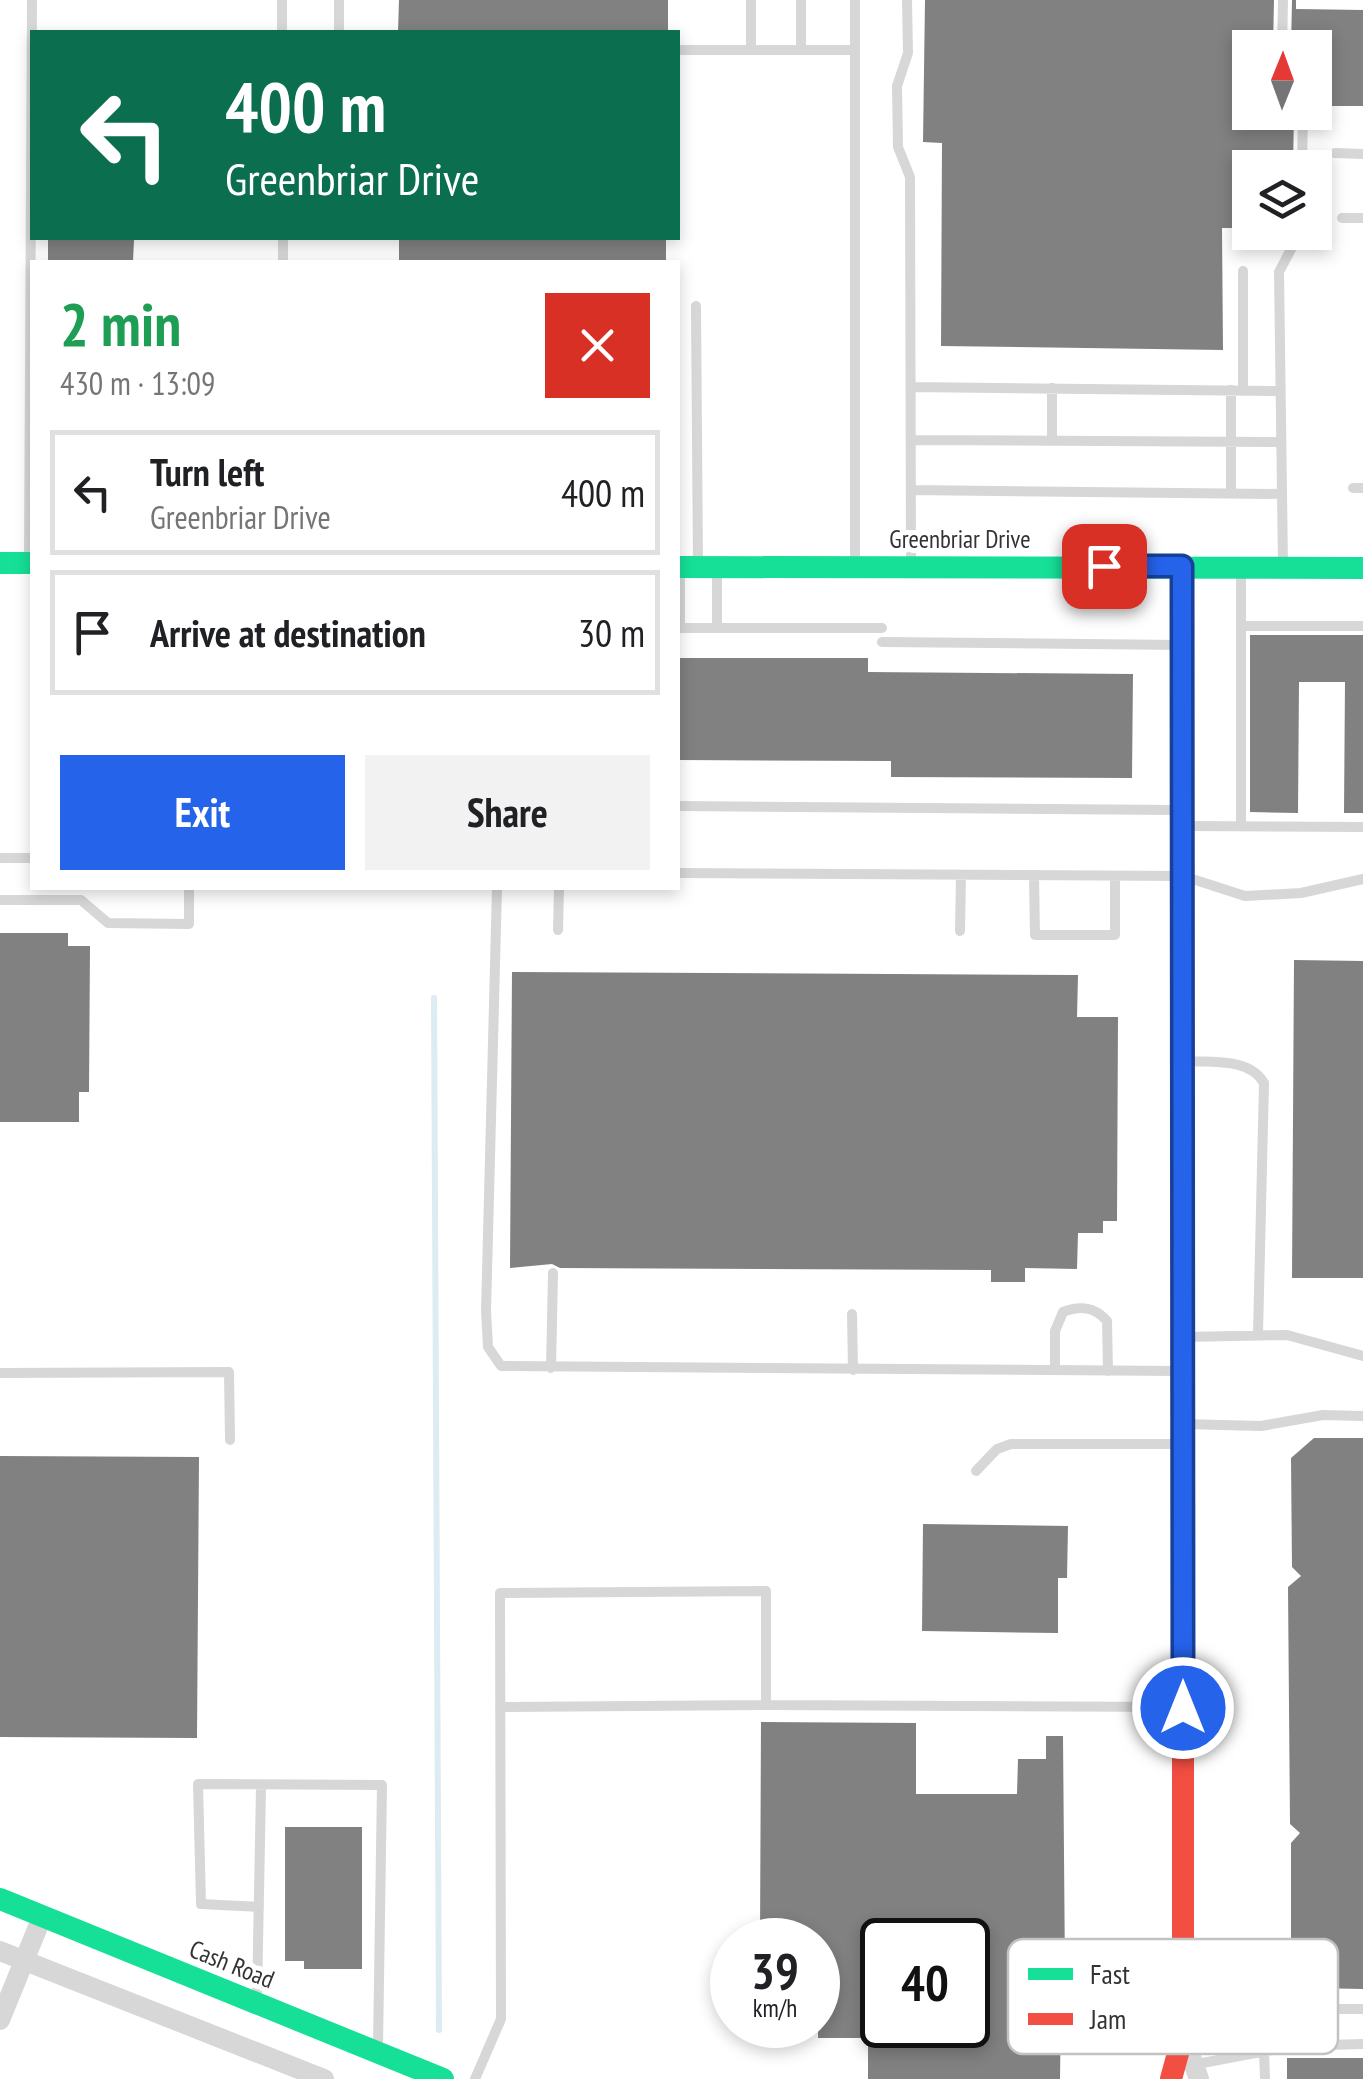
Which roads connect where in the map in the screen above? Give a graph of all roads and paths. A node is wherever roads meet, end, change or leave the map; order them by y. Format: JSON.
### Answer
{"nodes":[{"id":1,"x":32,"y":0,"type":"edge"},
{"id":2,"x":282,"y":0,"type":"edge"},
{"id":3,"x":339,"y":0,"type":"edge"},
{"id":4,"x":751,"y":0,"type":"edge"},
{"id":5,"x":800,"y":0,"type":"edge"},
{"id":6,"x":855,"y":0,"type":"edge"},
{"id":7,"x":908,"y":0,"type":"edge"},
{"id":8,"x":1282,"y":0,"type":"edge"},
{"id":9,"x":32,"y":30,"type":"edge"},
{"id":10,"x":282,"y":30,"type":"edge"},
{"id":11,"x":339,"y":30,"type":"edge"},
{"id":12,"x":1282,"y":30,"type":"edge"},
{"id":13,"x":680,"y":50,"type":"edge"},
{"id":14,"x":751,"y":50,"type":"junction"},
{"id":15,"x":800,"y":50,"type":"junction"},
{"id":16,"x":855,"y":50,"type":"junction"},
{"id":17,"x":1335,"y":153,"type":"dead end"},
{"id":18,"x":1363,"y":154,"type":"edge"},
{"id":19,"x":1342,"y":218,"type":"dead end"},
{"id":20,"x":1363,"y":218,"type":"edge"},
{"id":21,"x":1290,"y":250,"type":"edge"},
{"id":22,"x":1243,"y":271,"type":"dead end"},
{"id":23,"x":696,"y":306,"type":"dead end"},
{"id":24,"x":911,"y":386,"type":"junction"},
{"id":25,"x":1052,"y":388,"type":"junction"},
{"id":26,"x":1236,"y":390,"type":"junction"},
{"id":27,"x":1280,"y":391,"type":"junction"},
{"id":28,"x":911,"y":440,"type":"junction"},
{"id":29,"x":1052,"y":441,"type":"junction"},
{"id":30,"x":1231,"y":442,"type":"junction"},
{"id":31,"x":1281,"y":442,"type":"junction"},
{"id":32,"x":911,"y":490,"type":"junction"},
{"id":33,"x":1231,"y":494,"type":"junction"},
{"id":34,"x":1282,"y":494,"type":"junction"},
{"id":35,"x":0,"y":563,"type":"edge"},
{"id":36,"x":30,"y":563,"type":"edge"},
{"id":37,"x":911,"y":566,"type":"junction"},
{"id":38,"x":1182,"y":566,"type":"junction"},
{"id":39,"x":1241,"y":566,"type":"junction"},
{"id":40,"x":693,"y":567,"type":"edge"},
{"id":41,"x":855,"y":567,"type":"junction"},
{"id":42,"x":1282,"y":567,"type":"junction"},
{"id":43,"x":1363,"y":568,"type":"edge"},
{"id":44,"x":680,"y":624,"type":"edge"},
{"id":45,"x":1241,"y":626,"type":"junction"},
{"id":46,"x":1363,"y":626,"type":"edge"},
{"id":47,"x":680,"y":628,"type":"edge"},
{"id":48,"x":717,"y":628,"type":"junction"},
{"id":49,"x":882,"y":628,"type":"dead end"},
{"id":50,"x":882,"y":642,"type":"dead end"},
{"id":51,"x":1182,"y":644,"type":"junction"},
{"id":52,"x":680,"y":806,"type":"edge"},
{"id":53,"x":1182,"y":818,"type":"junction"},
{"id":54,"x":1241,"y":826,"type":"junction"},
{"id":55,"x":1363,"y":827,"type":"edge"},
{"id":56,"x":0,"y":858,"type":"edge"},
{"id":57,"x":30,"y":858,"type":"edge"},
{"id":58,"x":680,"y":873,"type":"edge"},
{"id":59,"x":961,"y":875,"type":"junction"},
{"id":60,"x":1034,"y":875,"type":"junction"},
{"id":61,"x":1115,"y":876,"type":"junction"},
{"id":62,"x":1182,"y":876,"type":"junction"},
{"id":63,"x":1363,"y":879,"type":"edge"},
{"id":64,"x":189,"y":890,"type":"edge"},
{"id":65,"x":497,"y":890,"type":"edge"},
{"id":66,"x":559,"y":890,"type":"edge"},
{"id":67,"x":81,"y":894,"type":"edge"},
{"id":68,"x":0,"y":900,"type":"edge"},
{"id":69,"x":558,"y":930,"type":"dead end"},
{"id":70,"x":960,"y":932,"type":"dead end"},
{"id":71,"x":1183,"y":1060,"type":"junction"},
{"id":72,"x":553,"y":1273,"type":"dead end"},
{"id":73,"x":852,"y":1314,"type":"dead end"},
{"id":74,"x":1258,"y":1334,"type":"junction"},
{"id":75,"x":1183,"y":1337,"type":"junction"},
{"id":76,"x":1363,"y":1356,"type":"edge"},
{"id":77,"x":550,"y":1368,"type":"junction"},
{"id":78,"x":853,"y":1370,"type":"junction"},
{"id":79,"x":1055,"y":1370,"type":"junction"},
{"id":80,"x":1108,"y":1370,"type":"junction"},
{"id":81,"x":1183,"y":1370,"type":"junction"},
{"id":82,"x":0,"y":1373,"type":"edge"},
{"id":83,"x":1363,"y":1416,"type":"edge"},
{"id":84,"x":1183,"y":1434,"type":"junction"},
{"id":85,"x":230,"y":1440,"type":"dead end"},
{"id":86,"x":976,"y":1471,"type":"dead end"},
{"id":87,"x":766,"y":1705,"type":"junction"},
{"id":88,"x":500,"y":1707,"type":"junction"},
{"id":89,"x":1183,"y":1708,"type":"junction"},
{"id":90,"x":261,"y":1788,"type":"junction"},
{"id":91,"x":0,"y":1899,"type":"edge"},
{"id":92,"x":259,"y":1907,"type":"junction"},
{"id":93,"x":42,"y":1917,"type":"junction"},
{"id":94,"x":1183,"y":1939,"type":"edge"},
{"id":95,"x":0,"y":1952,"type":"edge"},
{"id":96,"x":23,"y":1961,"type":"junction"},
{"id":97,"x":257,"y":2004,"type":"junction"},
{"id":98,"x":0,"y":2020,"type":"edge"},
{"id":99,"x":1363,"y":2044,"type":"edge"},
{"id":100,"x":1338,"y":2045,"type":"edge"},
{"id":101,"x":378,"y":2052,"type":"junction"},
{"id":102,"x":1178,"y":2054,"type":"edge"},
{"id":103,"x":1257,"y":2054,"type":"edge"},
{"id":104,"x":1264,"y":2054,"type":"edge"},
{"id":105,"x":1198,"y":2072,"type":"edge"},
{"id":106,"x":324,"y":2079,"type":"edge"},
{"id":107,"x":443,"y":2079,"type":"edge"},
{"id":108,"x":475,"y":2079,"type":"edge"},
{"id":109,"x":1171,"y":2079,"type":"edge"},
{"id":110,"x":1265,"y":2079,"type":"edge"}],
"edges":[{"from":1,"to":9,"type":"lane"},
{"from":2,"to":10,"type":"lane"},
{"from":3,"to":11,"type":"lane"},
{"from":4,"to":14,"type":"lane"},
{"from":5,"to":15,"type":"lane"},
{"from":6,"to":16,"type":"lane"},
{"from":7,"to":24,"type":"lane"},
{"from":8,"to":12,"type":"lane"},
{"from":13,"to":14,"type":"lane"},
{"from":14,"to":15,"type":"lane"},
{"from":15,"to":16,"type":"lane"},
{"from":16,"to":41,"type":"lane"},
{"from":17,"to":18,"type":"lane"},
{"from":19,"to":20,"type":"lane"},
{"from":21,"to":27,"type":"lane"},
{"from":22,"to":26,"type":"lane"},
{"from":23,"to":40,"type":"lane"},
{"from":24,"to":25,"type":"lane"},
{"from":24,"to":28,"type":"lane"},
{"from":25,"to":26,"type":"lane"},
{"from":25,"to":29,"type":"lane"},
{"from":26,"to":27,"type":"lane"},
{"from":26,"to":30,"type":"lane"},
{"from":27,"to":31,"type":"lane"},
{"from":28,"to":29,"type":"lane"},
{"from":28,"to":32,"type":"lane"},
{"from":29,"to":30,"type":"lane"},
{"from":30,"to":31,"type":"lane"},
{"from":30,"to":33,"type":"lane"},
{"from":31,"to":34,"type":"lane"},
{"from":32,"to":33,"type":"lane"},
{"from":32,"to":37,"type":"lane"},
{"from":33,"to":34,"type":"lane"},
{"from":34,"to":42,"type":"lane"},
{"from":35,"to":36,"type":"street"},
{"from":37,"to":38,"type":"street","name":"Greenbriar Drive"},
{"from":37,"to":41,"type":"street","name":"Greenbriar Drive"},
{"from":38,"to":39,"type":"street","name":"Greenbriar Drive"},
{"from":38,"to":51,"type":"street"},
{"from":39,"to":42,"type":"street","name":"Greenbriar Drive"},
{"from":39,"to":45,"type":"lane"},
{"from":40,"to":41,"type":"street","name":"Greenbriar Drive"},
{"from":40,"to":44,"type":"lane"},
{"from":40,"to":48,"type":"lane"},
{"from":42,"to":43,"type":"street","name":"Greenbriar Drive"},
{"from":45,"to":46,"type":"lane"},
{"from":45,"to":54,"type":"lane"},
{"from":47,"to":48,"type":"lane"},
{"from":48,"to":49,"type":"lane"},
{"from":50,"to":51,"type":"lane"},
{"from":51,"to":53,"type":"street"},
{"from":52,"to":53,"type":"lane"},
{"from":53,"to":54,"type":"lane"},
{"from":53,"to":62,"type":"street"},
{"from":54,"to":55,"type":"lane"},
{"from":56,"to":57,"type":"lane"},
{"from":58,"to":59,"type":"lane"},
{"from":59,"to":60,"type":"lane"},
{"from":59,"to":70,"type":"lane"},
{"from":60,"to":61,"type":"lane"},
{"from":60,"to":61,"type":"lane"},
{"from":61,"to":62,"type":"lane"},
{"from":62,"to":63,"type":"lane"},
{"from":62,"to":71,"type":"street"},
{"from":64,"to":67,"type":"lane"},
{"from":65,"to":77,"type":"lane"},
{"from":66,"to":69,"type":"lane"},
{"from":67,"to":68,"type":"lane"},
{"from":71,"to":74,"type":"lane"},
{"from":71,"to":75,"type":"street"},
{"from":72,"to":77,"type":"lane"},
{"from":73,"to":78,"type":"lane"},
{"from":74,"to":75,"type":"lane"},
{"from":74,"to":76,"type":"lane"},
{"from":75,"to":81,"type":"street"},
{"from":77,"to":78,"type":"lane"},
{"from":78,"to":79,"type":"lane"},
{"from":79,"to":80,"type":"lane"},
{"from":79,"to":80,"type":"lane"},
{"from":80,"to":81,"type":"lane"},
{"from":81,"to":84,"type":"street"},
{"from":82,"to":85,"type":"lane"},
{"from":83,"to":84,"type":"lane"},
{"from":84,"to":86,"type":"lane"},
{"from":84,"to":89,"type":"street"},
{"from":87,"to":88,"type":"lane"},
{"from":87,"to":88,"type":"lane"},
{"from":87,"to":89,"type":"lane"},
{"from":88,"to":108,"type":"lane"},
{"from":89,"to":94,"type":"street"},
{"from":90,"to":92,"type":"lane"},
{"from":90,"to":92,"type":"lane"},
{"from":90,"to":101,"type":"lane"},
{"from":91,"to":93,"type":"street","name":"Cash Road"},
{"from":92,"to":97,"type":"lane"},
{"from":93,"to":96,"type":"street"},
{"from":93,"to":97,"type":"street","name":"Cash Road"},
{"from":95,"to":96,"type":"street"},
{"from":96,"to":98,"type":"street"},
{"from":96,"to":106,"type":"street"},
{"from":97,"to":101,"type":"street","name":"Cash Road"},
{"from":99,"to":100,"type":"lane"},
{"from":101,"to":107,"type":"street","name":"Cash Road"},
{"from":102,"to":109,"type":"street"},
{"from":103,"to":105,"type":"lane"},
{"from":104,"to":110,"type":"lane"}]}
